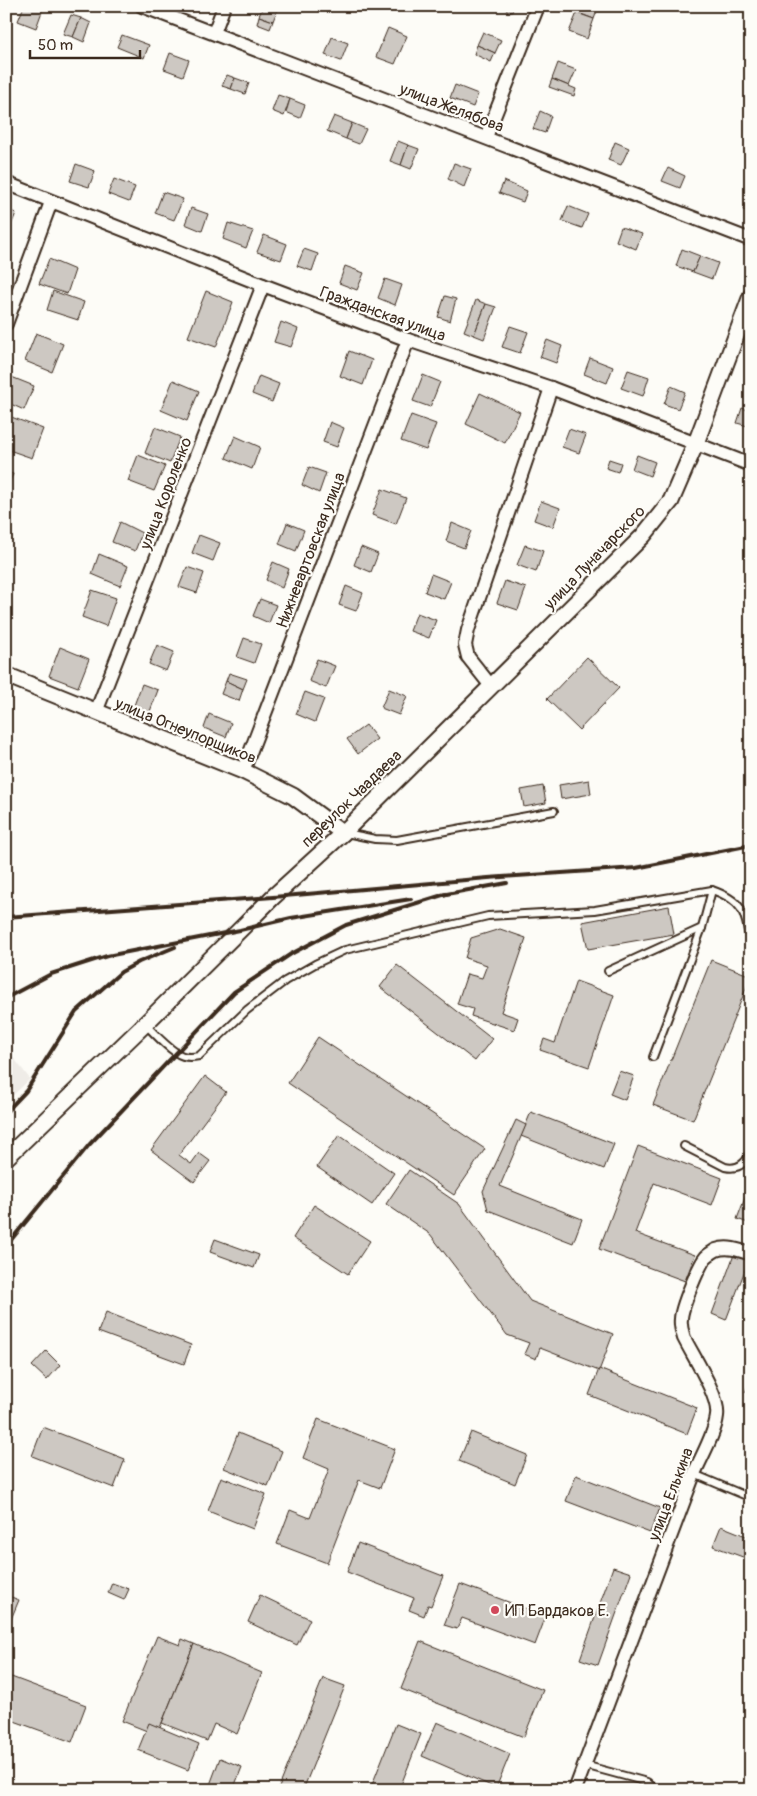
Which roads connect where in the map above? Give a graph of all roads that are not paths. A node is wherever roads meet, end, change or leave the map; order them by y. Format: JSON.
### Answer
{"nodes":[{"id":1,"x":142,"y":6,"type":"edge"},
{"id":2,"x":224,"y":6,"type":"edge"},
{"id":3,"x":538,"y":6,"type":"edge"},
{"id":4,"x":214,"y":33,"type":"junction"},
{"id":5,"x":486,"y":137,"type":"junction"},
{"id":6,"x":6,"y":183,"type":"edge"},
{"id":7,"x":51,"y":202,"type":"junction"},
{"id":8,"x":751,"y":240,"type":"edge"},
{"id":9,"x":264,"y":285,"type":"junction"},
{"id":10,"x":751,"y":296,"type":"edge"},
{"id":11,"x":6,"y":324,"type":"edge"},
{"id":12,"x":408,"y":340,"type":"junction"},
{"id":13,"x":551,"y":388,"type":"junction"},
{"id":14,"x":696,"y":443,"type":"junction"},
{"id":15,"x":751,"y":465,"type":"edge"},
{"id":16,"x":6,"y":675,"type":"edge"},
{"id":17,"x":490,"y":686,"type":"junction"},
{"id":18,"x":96,"y":712,"type":"junction"},
{"id":19,"x":243,"y":771,"type":"junction"},
{"id":20,"x":554,"y":811,"type":"dead end"},
{"id":21,"x":343,"y":833,"type":"junction"},
{"id":22,"x":712,"y":890,"type":"junction"},
{"id":23,"x":702,"y":928,"type":"junction"},
{"id":24,"x":751,"y":949,"type":"edge"},
{"id":25,"x":608,"y":971,"type":"dead end"},
{"id":26,"x":145,"y":1024,"type":"junction"},
{"id":27,"x":653,"y":1057,"type":"dead end"},
{"id":28,"x":684,"y":1146,"type":"dead end"},
{"id":29,"x":751,"y":1150,"type":"edge"},
{"id":30,"x":6,"y":1158,"type":"edge"},
{"id":31,"x":751,"y":1254,"type":"edge"},
{"id":32,"x":694,"y":1474,"type":"junction"},
{"id":33,"x":751,"y":1498,"type":"edge"},
{"id":34,"x":584,"y":1765,"type":"junction"},
{"id":35,"x":575,"y":1790,"type":"edge"},
{"id":36,"x":656,"y":1790,"type":"edge"}],
"edges":[{"from":1,"to":4,"type":"street","name":"улица Желябова"},
{"from":2,"to":4,"type":"street"},
{"from":3,"to":5,"type":"street"},
{"from":4,"to":5,"type":"street","name":"улица Желябова"},
{"from":5,"to":8,"type":"street","name":"улица Желябова"},
{"from":6,"to":7,"type":"street","name":"Гражданская улица"},
{"from":7,"to":9,"type":"street","name":"Гражданская улица"},
{"from":7,"to":11,"type":"street"},
{"from":9,"to":12,"type":"street","name":"Гражданская улица"},
{"from":9,"to":18,"type":"street","name":"улица Короленко"},
{"from":10,"to":14,"type":"street","name":"улица Луначарского"},
{"from":12,"to":13,"type":"street","name":"Гражданская улица"},
{"from":12,"to":19,"type":"street","name":"Нижневартовская улица"},
{"from":13,"to":14,"type":"street","name":"Гражданская улица"},
{"from":13,"to":17,"type":"street"},
{"from":14,"to":15,"type":"street","name":"Гражданская улица"},
{"from":14,"to":17,"type":"street","name":"улица Луначарского"},
{"from":16,"to":18,"type":"street","name":"улица Огнеупорщиков"},
{"from":17,"to":21,"type":"street","name":"переулок Чаадаева"},
{"from":18,"to":19,"type":"street","name":"улица Огнеупорщиков"},
{"from":19,"to":21,"type":"street","name":"улица Огнеупорщиков"},
{"from":20,"to":21,"type":"lane"},
{"from":21,"to":26,"type":"street","name":"переулок Чаадаева"},
{"from":22,"to":23,"type":"lane"},
{"from":22,"to":24,"type":"lane"},
{"from":22,"to":26,"type":"lane"},
{"from":23,"to":25,"type":"lane"},
{"from":23,"to":27,"type":"lane"},
{"from":26,"to":30,"type":"street","name":"переулок Чаадаева"},
{"from":28,"to":29,"type":"lane"},
{"from":31,"to":32,"type":"street","name":"улица Елькина"},
{"from":32,"to":33,"type":"lane"},
{"from":32,"to":34,"type":"street","name":"улица Елькина"},
{"from":34,"to":35,"type":"street","name":"улица Елькина"},
{"from":34,"to":36,"type":"lane"}]}
